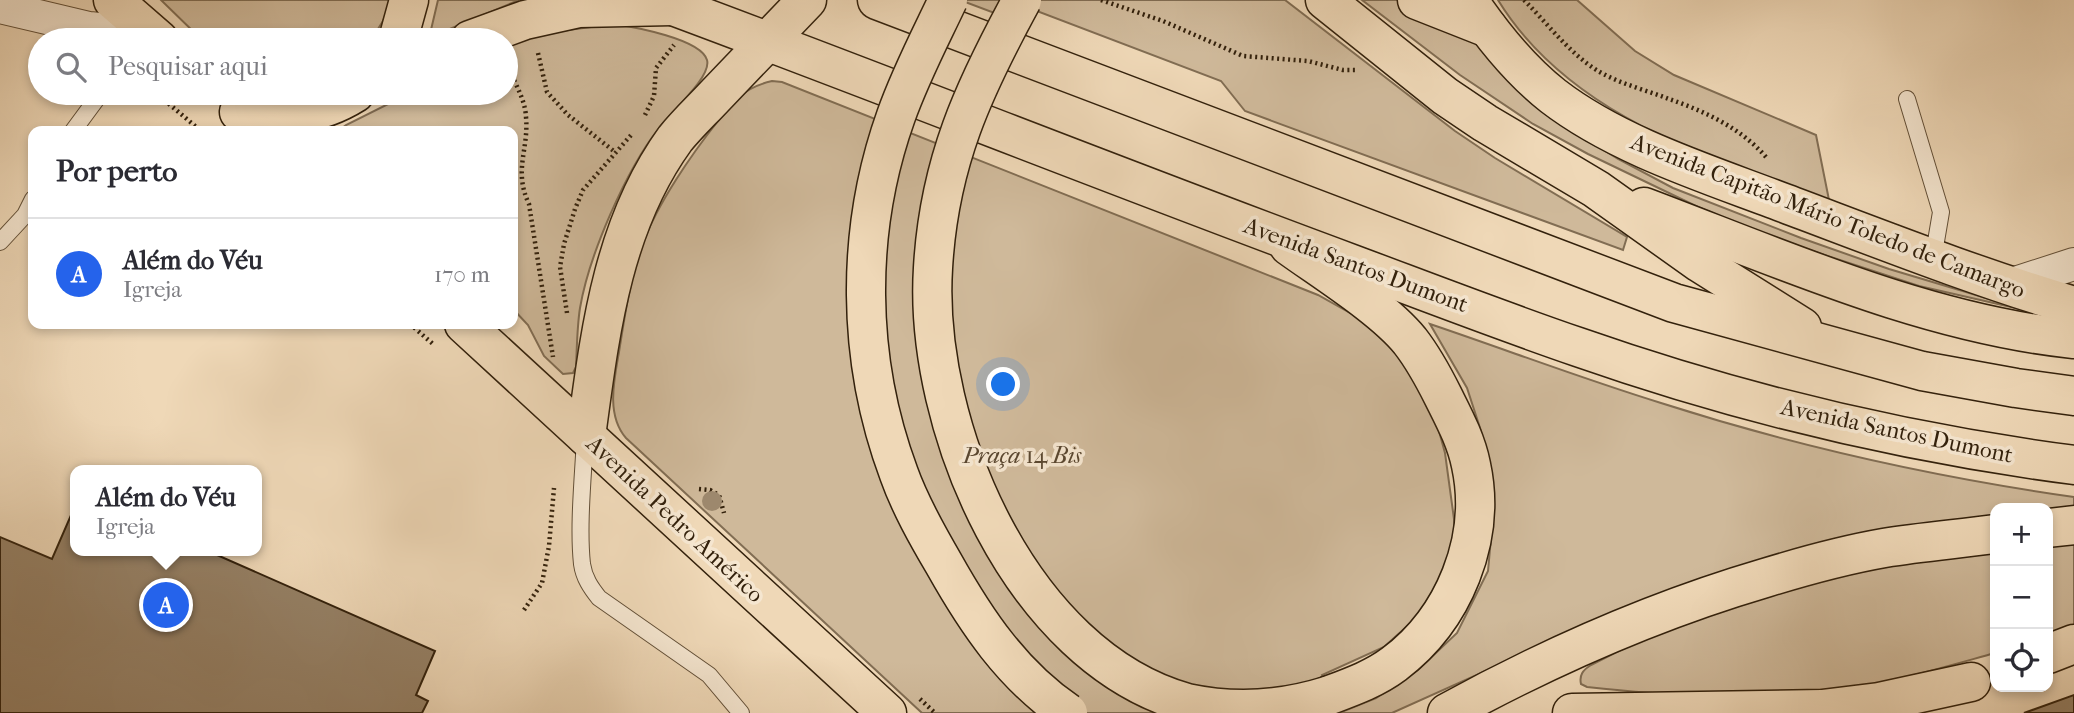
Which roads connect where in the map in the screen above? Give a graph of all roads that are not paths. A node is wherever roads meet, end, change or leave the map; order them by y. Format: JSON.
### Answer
{"nodes":[{"id":1,"x":409,"y":0,"type":"edge"},
{"id":2,"x":807,"y":0,"type":"edge"},
{"id":3,"x":877,"y":0,"type":"edge"},
{"id":4,"x":948,"y":0,"type":"edge"},
{"id":5,"x":1023,"y":0,"type":"edge"},
{"id":6,"x":1325,"y":0,"type":"edge"},
{"id":7,"x":1417,"y":0,"type":"edge"},
{"id":8,"x":0,"y":7,"type":"edge"},
{"id":9,"x":1478,"y":14,"type":"edge"},
{"id":10,"x":669,"y":16,"type":"edge"},
{"id":11,"x":85,"y":28,"type":"edge"},
{"id":12,"x":401,"y":28,"type":"edge"},
{"id":13,"x":503,"y":28,"type":"edge"},
{"id":14,"x":767,"y":41,"type":"junction"},
{"id":15,"x":1907,"y":99,"type":"dead end"},
{"id":16,"x":92,"y":105,"type":"edge"},
{"id":17,"x":332,"y":105,"type":"edge"},
{"id":18,"x":238,"y":112,"type":"edge"},
{"id":19,"x":77,"y":126,"type":"edge"},
{"id":20,"x":1596,"y":189,"type":"junction"},
{"id":21,"x":28,"y":215,"type":"edge"},
{"id":22,"x":1275,"y":236,"type":"junction"},
{"id":23,"x":0,"y":242,"type":"edge"},
{"id":24,"x":1933,"y":259,"type":"junction"},
{"id":25,"x":2074,"y":264,"type":"edge"},
{"id":26,"x":2006,"y":286,"type":"junction"},
{"id":27,"x":2074,"y":306,"type":"edge"},
{"id":28,"x":450,"y":335,"type":"edge"},
{"id":29,"x":2074,"y":339,"type":"edge"},
{"id":30,"x":1836,"y":349,"type":"junction"},
{"id":31,"x":2074,"y":396,"type":"edge"},
{"id":32,"x":586,"y":436,"type":"junction"},
{"id":33,"x":2074,"y":465,"type":"edge"},
{"id":34,"x":2074,"y":525,"type":"edge"},
{"id":35,"x":2053,"y":527,"type":"edge"},
{"id":36,"x":1990,"y":535,"type":"edge"},
{"id":37,"x":2074,"y":644,"type":"edge"},
{"id":38,"x":2053,"y":652,"type":"edge"},
{"id":39,"x":1983,"y":678,"type":"edge"},
{"id":40,"x":901,"y":704,"type":"edge"},
{"id":41,"x":741,"y":713,"type":"edge"},
{"id":42,"x":1068,"y":713,"type":"edge"},
{"id":43,"x":1447,"y":713,"type":"edge"},
{"id":44,"x":1572,"y":713,"type":"edge"},
{"id":45,"x":1890,"y":713,"type":"edge"}],
"edges":[{"from":1,"to":12,"type":"main road"},
{"from":2,"to":14,"type":"main road"},
{"from":3,"to":30,"type":"main road"},
{"from":4,"to":42,"type":"main road","bridge":true},
{"from":5,"to":22,"type":"main road","bridge":true},
{"from":6,"to":20,"type":"main road"},
{"from":7,"to":9,"type":"main road"},
{"from":8,"to":11,"type":"street"},
{"from":9,"to":24,"type":"main road","name":"Avenida Capitão Mário Toledo de Camargo"},
{"from":10,"to":13,"type":"main road"},
{"from":10,"to":14,"type":"main road","name":"Avenida Santos Dumont"},
{"from":14,"to":22,"type":"main road","name":"Avenida Santos Dumont"},
{"from":14,"to":32,"type":"main road"},
{"from":15,"to":24,"type":"lane"},
{"from":16,"to":19,"type":"lane"},
{"from":17,"to":18,"type":"main road"},
{"from":20,"to":29,"type":"main road"},
{"from":20,"to":30,"type":"main road"},
{"from":21,"to":23,"type":"lane"},
{"from":22,"to":33,"type":"main road","name":"Avenida Santos Dumont"},
{"from":24,"to":26,"type":"main road","name":"Avenida Capitão Mário Toledo de Camargo"},
{"from":25,"to":26,"type":"street"},
{"from":26,"to":27,"type":"main road","name":"Avenida Capitão Mário Toledo de Camargo"},
{"from":28,"to":32,"type":"main road","name":"Avenida Pedro Américo"},
{"from":30,"to":31,"type":"main road"},
{"from":32,"to":40,"type":"main road","name":"Avenida Pedro Américo"},
{"from":32,"to":41,"type":"lane"},
{"from":34,"to":35,"type":"main road"},
{"from":36,"to":43,"type":"main road"},
{"from":37,"to":38,"type":"main road"},
{"from":39,"to":44,"type":"main road"},
{"from":39,"to":45,"type":"main road"}]}
